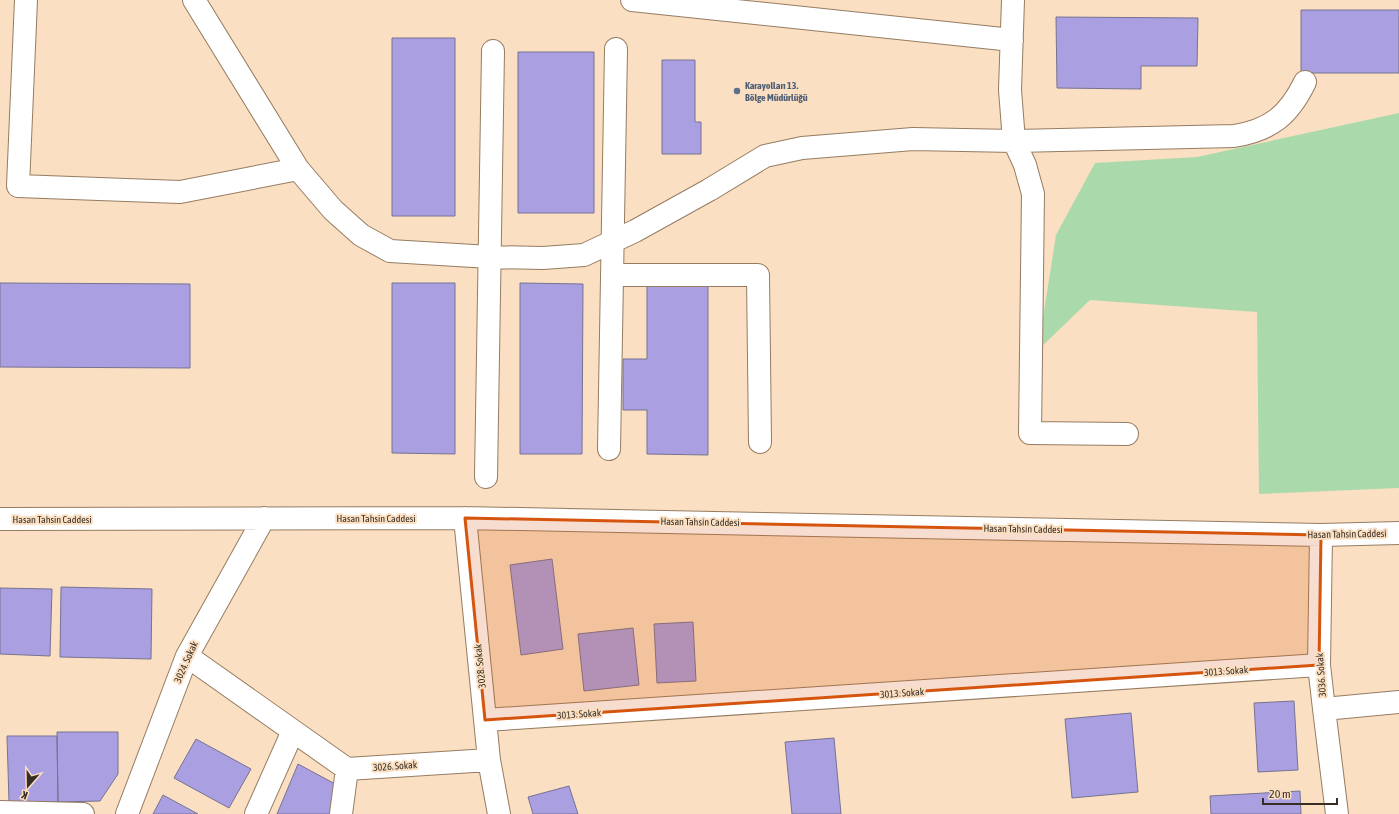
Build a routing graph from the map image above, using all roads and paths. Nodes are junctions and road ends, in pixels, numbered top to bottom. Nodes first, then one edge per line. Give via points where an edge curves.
1 (26, 0) edge
2 (194, 0) edge
3 (632, 0) edge
4 (1013, 0) edge
5 (1012, 40) junction
6 (616, 49) dead end
7 (493, 51) dead end
8 (1305, 82) dead end
9 (1014, 141) junction
10 (298, 168) junction
11 (613, 241) junction
12 (490, 257) junction
13 (612, 274) junction
14 (1128, 434) dead end
15 (760, 442) dead end
16 (609, 449) dead end
17 (486, 477) dead end
18 (264, 518) junction
19 (465, 518) junction
20 (0, 519) edge
21 (1399, 533) edge
22 (1321, 534) junction
23 (187, 656) junction
24 (1319, 665) junction
25 (1399, 702) edge
26 (1324, 709) junction
27 (485, 720) junction
28 (293, 732) junction
29 (489, 760) junction
30 (347, 769) junction
31 (0, 812) edge
32 (83, 814) edge
33 (127, 814) edge
34 (256, 814) edge
35 (341, 814) edge
36 (499, 814) edge
37 (1337, 814) edge

1 - 10 street via 18,186 180,192
2 - 10 street
3 - 5 street
4 - 5 street
5 - 9 street via 1010,90
6 - 11 street
7 - 12 street
8 - 9 street via 1291,107 1281,116 1271,124 1247,134
9 - 11 street via 913,139 802,148 765,156 709,190
9 - 14 street via 1025,165 1033,194 1030,433
10 - 12 street via 333,210 361,235 390,251
11 - 12 street via 584,255 543,258
11 - 13 street
12 - 17 street
13 - 15 street via 758,274
13 - 16 street
18 - 19 street, Hasan Tahsin Caddesi
18 - 20 street, Hasan Tahsin Caddesi
18 - 23 street, 3024. Sokak
19 - 22 street, Hasan Tahsin Caddesi
19 - 27 street, 3028. Sokak
21 - 22 street, Hasan Tahsin Caddesi
22 - 24 street, 3036. Sokak
23 - 28 street
23 - 33 street, 3024. Sokak
24 - 26 street, 3036. Sokak
24 - 27 street, 3013. Sokak
25 - 26 street
26 - 37 street, 3036. Sokak
27 - 29 street, 3028. Sokak
28 - 30 street
28 - 34 street
29 - 30 street, 3026. Sokak
29 - 36 street, 3028. Sokak
30 - 35 street
31 - 32 street

